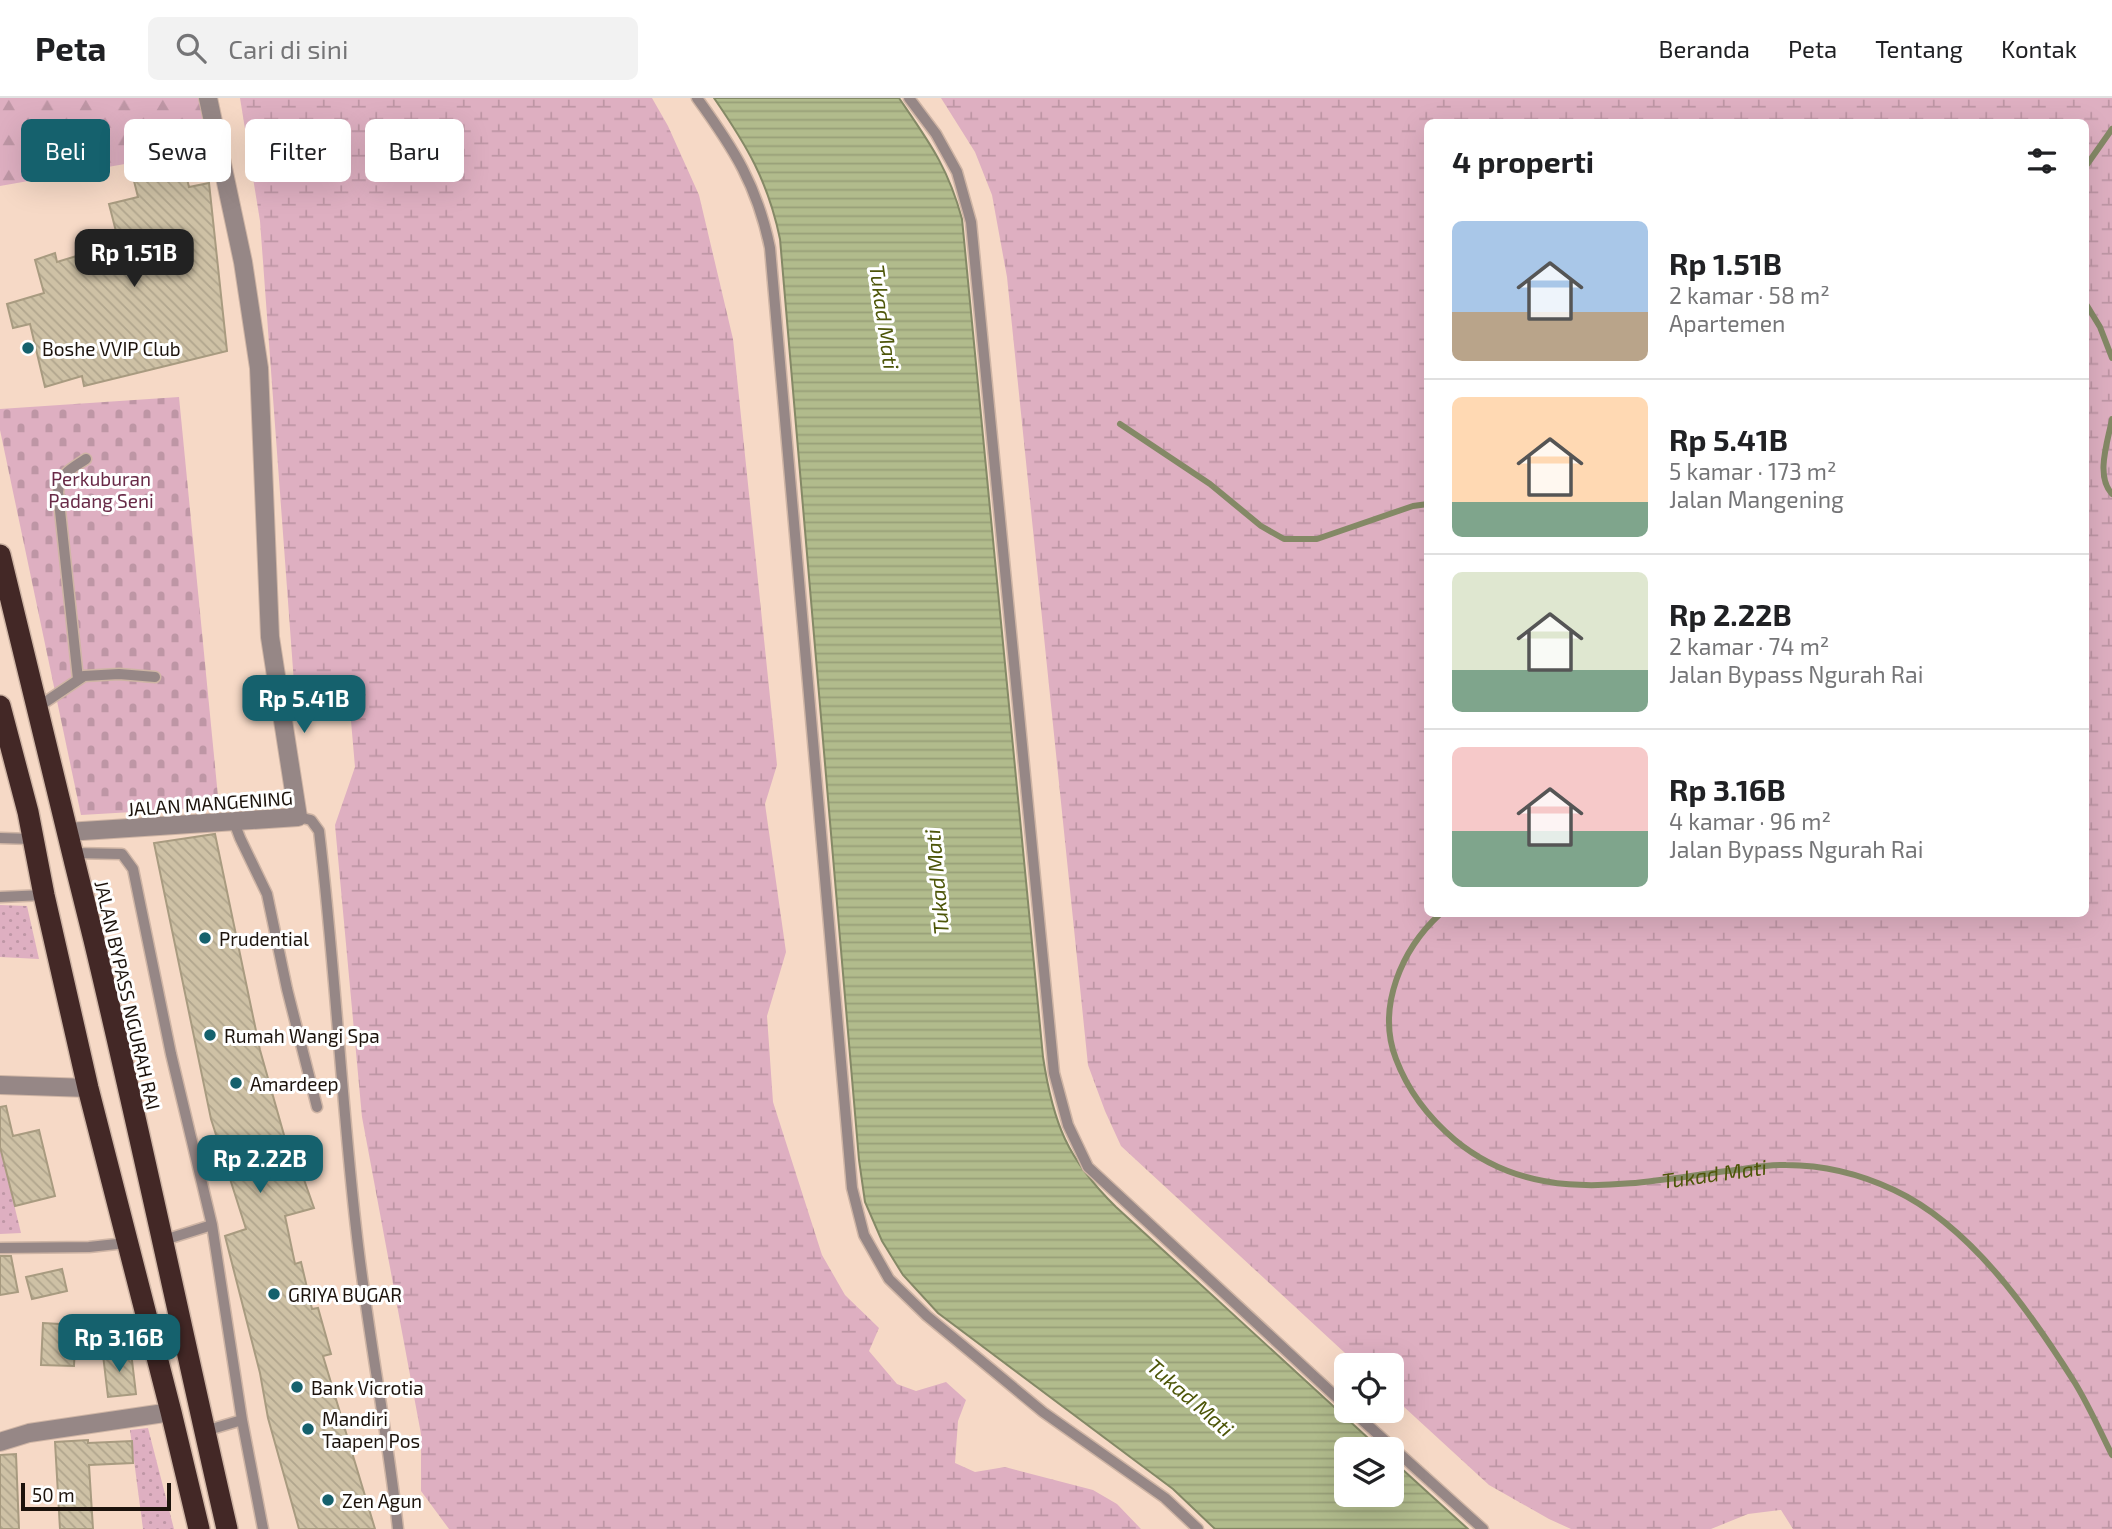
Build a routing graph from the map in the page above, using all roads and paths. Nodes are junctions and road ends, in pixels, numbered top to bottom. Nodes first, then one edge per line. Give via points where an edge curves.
1 (208, 98) edge
2 (697, 98) edge
3 (911, 101) edge
4 (86, 459) dead end
5 (0, 555) edge
6 (155, 677) dead end
7 (78, 679) junction
8 (36, 709) junction
9 (1, 711) edge
10 (298, 817) junction
11 (234, 822) junction
12 (67, 832) junction
13 (0, 838) edge
14 (33, 839) junction
15 (73, 853) junction
16 (44, 895) junction
17 (0, 897) edge
18 (93, 939) junction
19 (56, 947) junction
20 (0, 1085) edge
21 (88, 1088) junction
22 (317, 1107) dead end
23 (212, 1224) junction
24 (162, 1241) junction
25 (126, 1243) junction
26 (0, 1248) edge
27 (1334, 1395) edge
28 (172, 1412) junction
29 (242, 1420) junction
30 (1365, 1423) edge
31 (205, 1431) junction
32 (0, 1441) edge
33 (199, 1529) edge
34 (227, 1529) edge
35 (263, 1529) edge
36 (398, 1529) edge
37 (1198, 1529) edge
38 (1483, 1529) edge

1 - 10 street via 243,261 259,368 270,637
2 - 37 lane via 749,178 769,248 852,1188 864,1235 888,1279 927,1316 1044,1412 1166,1498
3 - 27 lane via 957,172 971,222 1054,1073 1068,1125 1088,1167
4 - 7 lane via 64,473 58,492
5 - 8 highway, JALAN BYPASS NGURAH RAI
6 - 7 lane via 92,674
7 - 8 lane
8 - 12 highway, JALAN BYPASS NGURAH RAI
9 - 14 highway
10 - 11 street, JALAN MANGENING
10 - 36 lane, JALAN MANGENING via 311,820 319,831 356,1227
11 - 12 street, JALAN MANGENING
11 - 22 lane via 267,894
12 - 15 highway, JALAN BYPASS NGURAH RAI
13 - 14 lane
14 - 16 highway
15 - 18 highway, JALAN BYPASS NGURAH RAI
15 - 23 lane via 122,854 132,869
16 - 17 lane
16 - 19 highway
18 - 19 highway
18 - 24 highway, JALAN BYPASS NGURAH RAI
19 - 21 highway
20 - 21 street
21 - 25 highway
23 - 24 lane
23 - 29 lane
24 - 31 highway, JALAN BYPASS NGURAH RAI
25 - 26 lane
25 - 28 highway
28 - 32 street
28 - 33 highway
29 - 31 lane
29 - 35 lane
30 - 38 lane
31 - 34 highway, JALAN BYPASS NGURAH RAI

